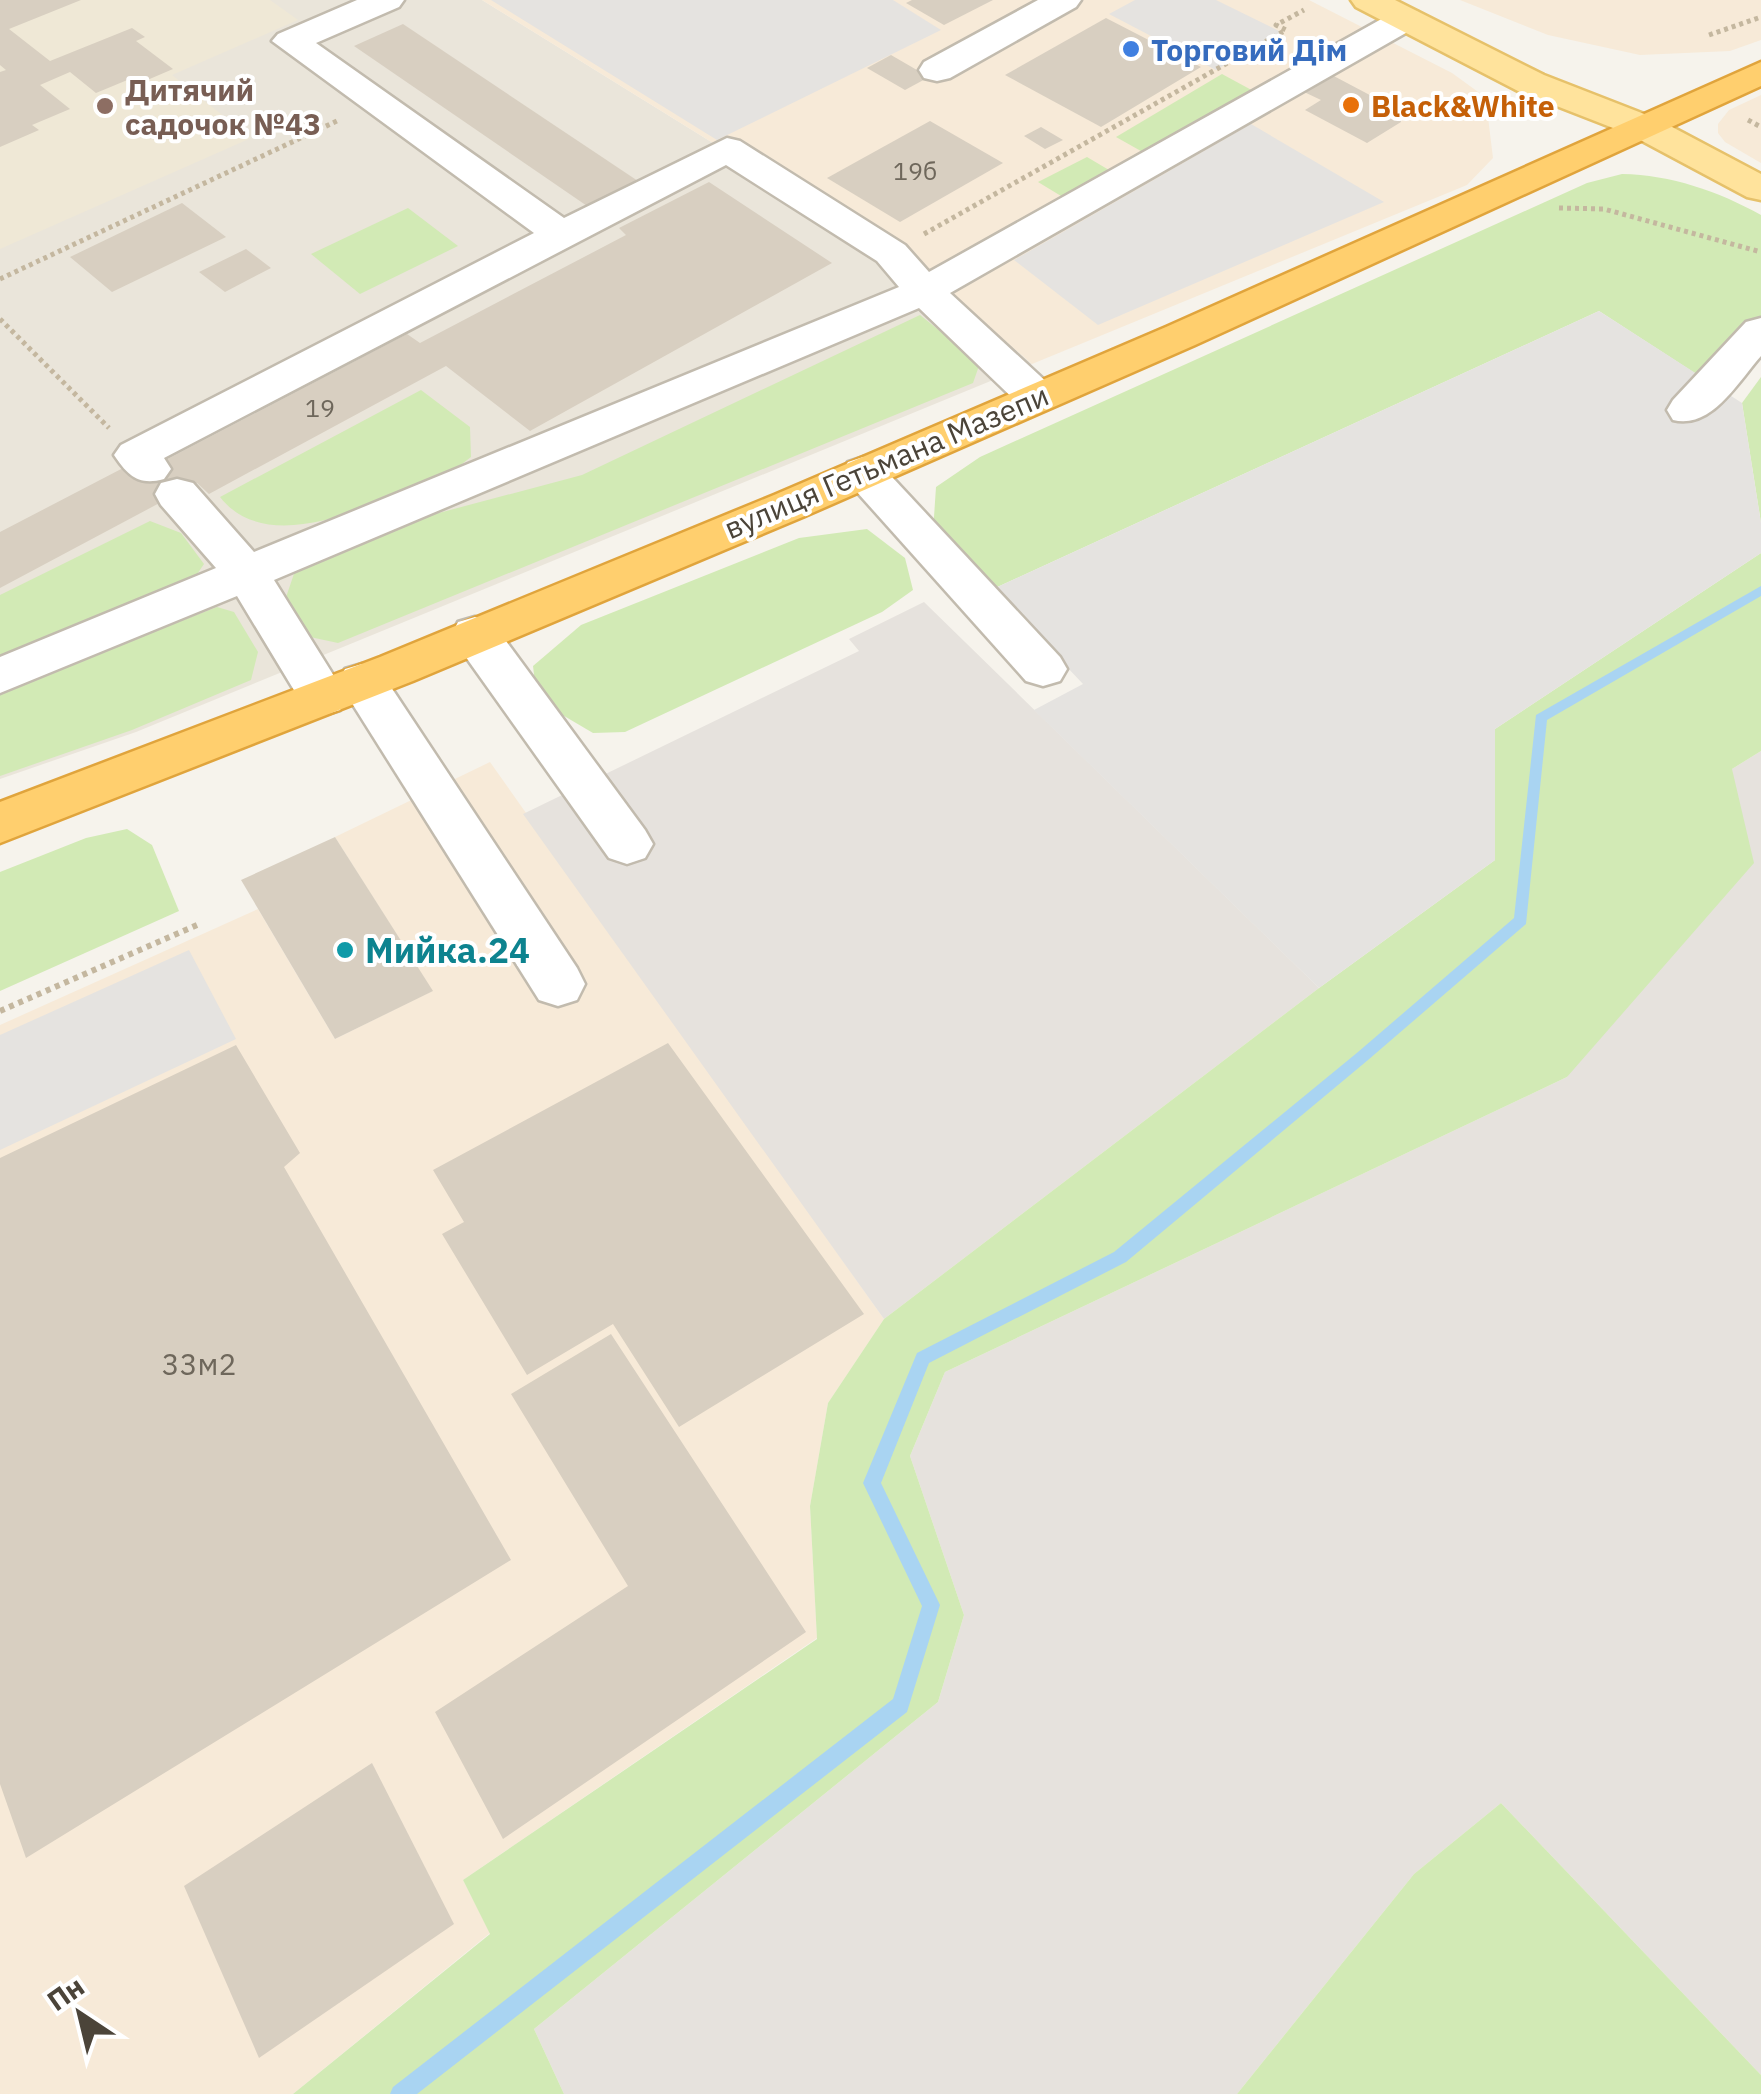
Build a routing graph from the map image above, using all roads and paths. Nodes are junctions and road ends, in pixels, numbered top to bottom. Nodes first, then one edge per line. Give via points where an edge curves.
1 (387, 0) edge
2 (1064, 0) edge
3 (1368, 0) edge
4 (1304, 10) dead end
5 (1416, 10) edge
6 (1761, 17) edge
7 (1709, 34) dead end
8 (936, 70) dead end
9 (1761, 73) edge
10 (377, 102) junction
11 (1644, 128) junction
12 (1761, 190) edge
13 (1556, 208) dead end
14 (562, 235) junction
15 (1761, 252) edge
16 (891, 253) junction
17 (0, 278) edge
18 (924, 291) junction
19 (0, 320) edge
20 (1761, 331) edge
21 (1038, 397) junction
22 (1688, 410) dead end
23 (863, 472) junction
24 (154, 473) junction
25 (246, 571) junction
26 (475, 634) junction
27 (1042, 669) dead end
28 (0, 676) edge
29 (342, 689) junction
30 (0, 823) edge
31 (627, 844) dead end
32 (197, 924) dead end
33 (558, 984) dead end
34 (0, 1011) edge

1 - 10 lane via 290,41
2 - 8 lane
3 - 5 main road
4 - 16 path via 1276,25 1286,30
5 - 11 main road via 1531,83
5 - 18 lane
6 - 7 path
9 - 11 highway, вулиця Гетьмана Мазепи
10 - 14 lane
10 - 17 path
11 - 12 main road
11 - 21 highway, вулиця Гетьмана Мазепи
13 - 15 path via 1604,209
14 - 16 lane via 727,150
14 - 24 lane
16 - 18 lane
18 - 21 lane
18 - 25 lane
19 - 24 path
20 - 22 lane
21 - 23 highway, вулиця Гетьмана Мазепи
23 - 26 highway, вулиця Гетьмана Мазепи
23 - 27 lane
24 - 25 lane
25 - 28 lane
25 - 29 lane
26 - 29 highway, вулиця Гетьмана Мазепи
26 - 31 lane
29 - 30 highway, вулиця Гетьмана Мазепи
29 - 33 lane
32 - 34 path

